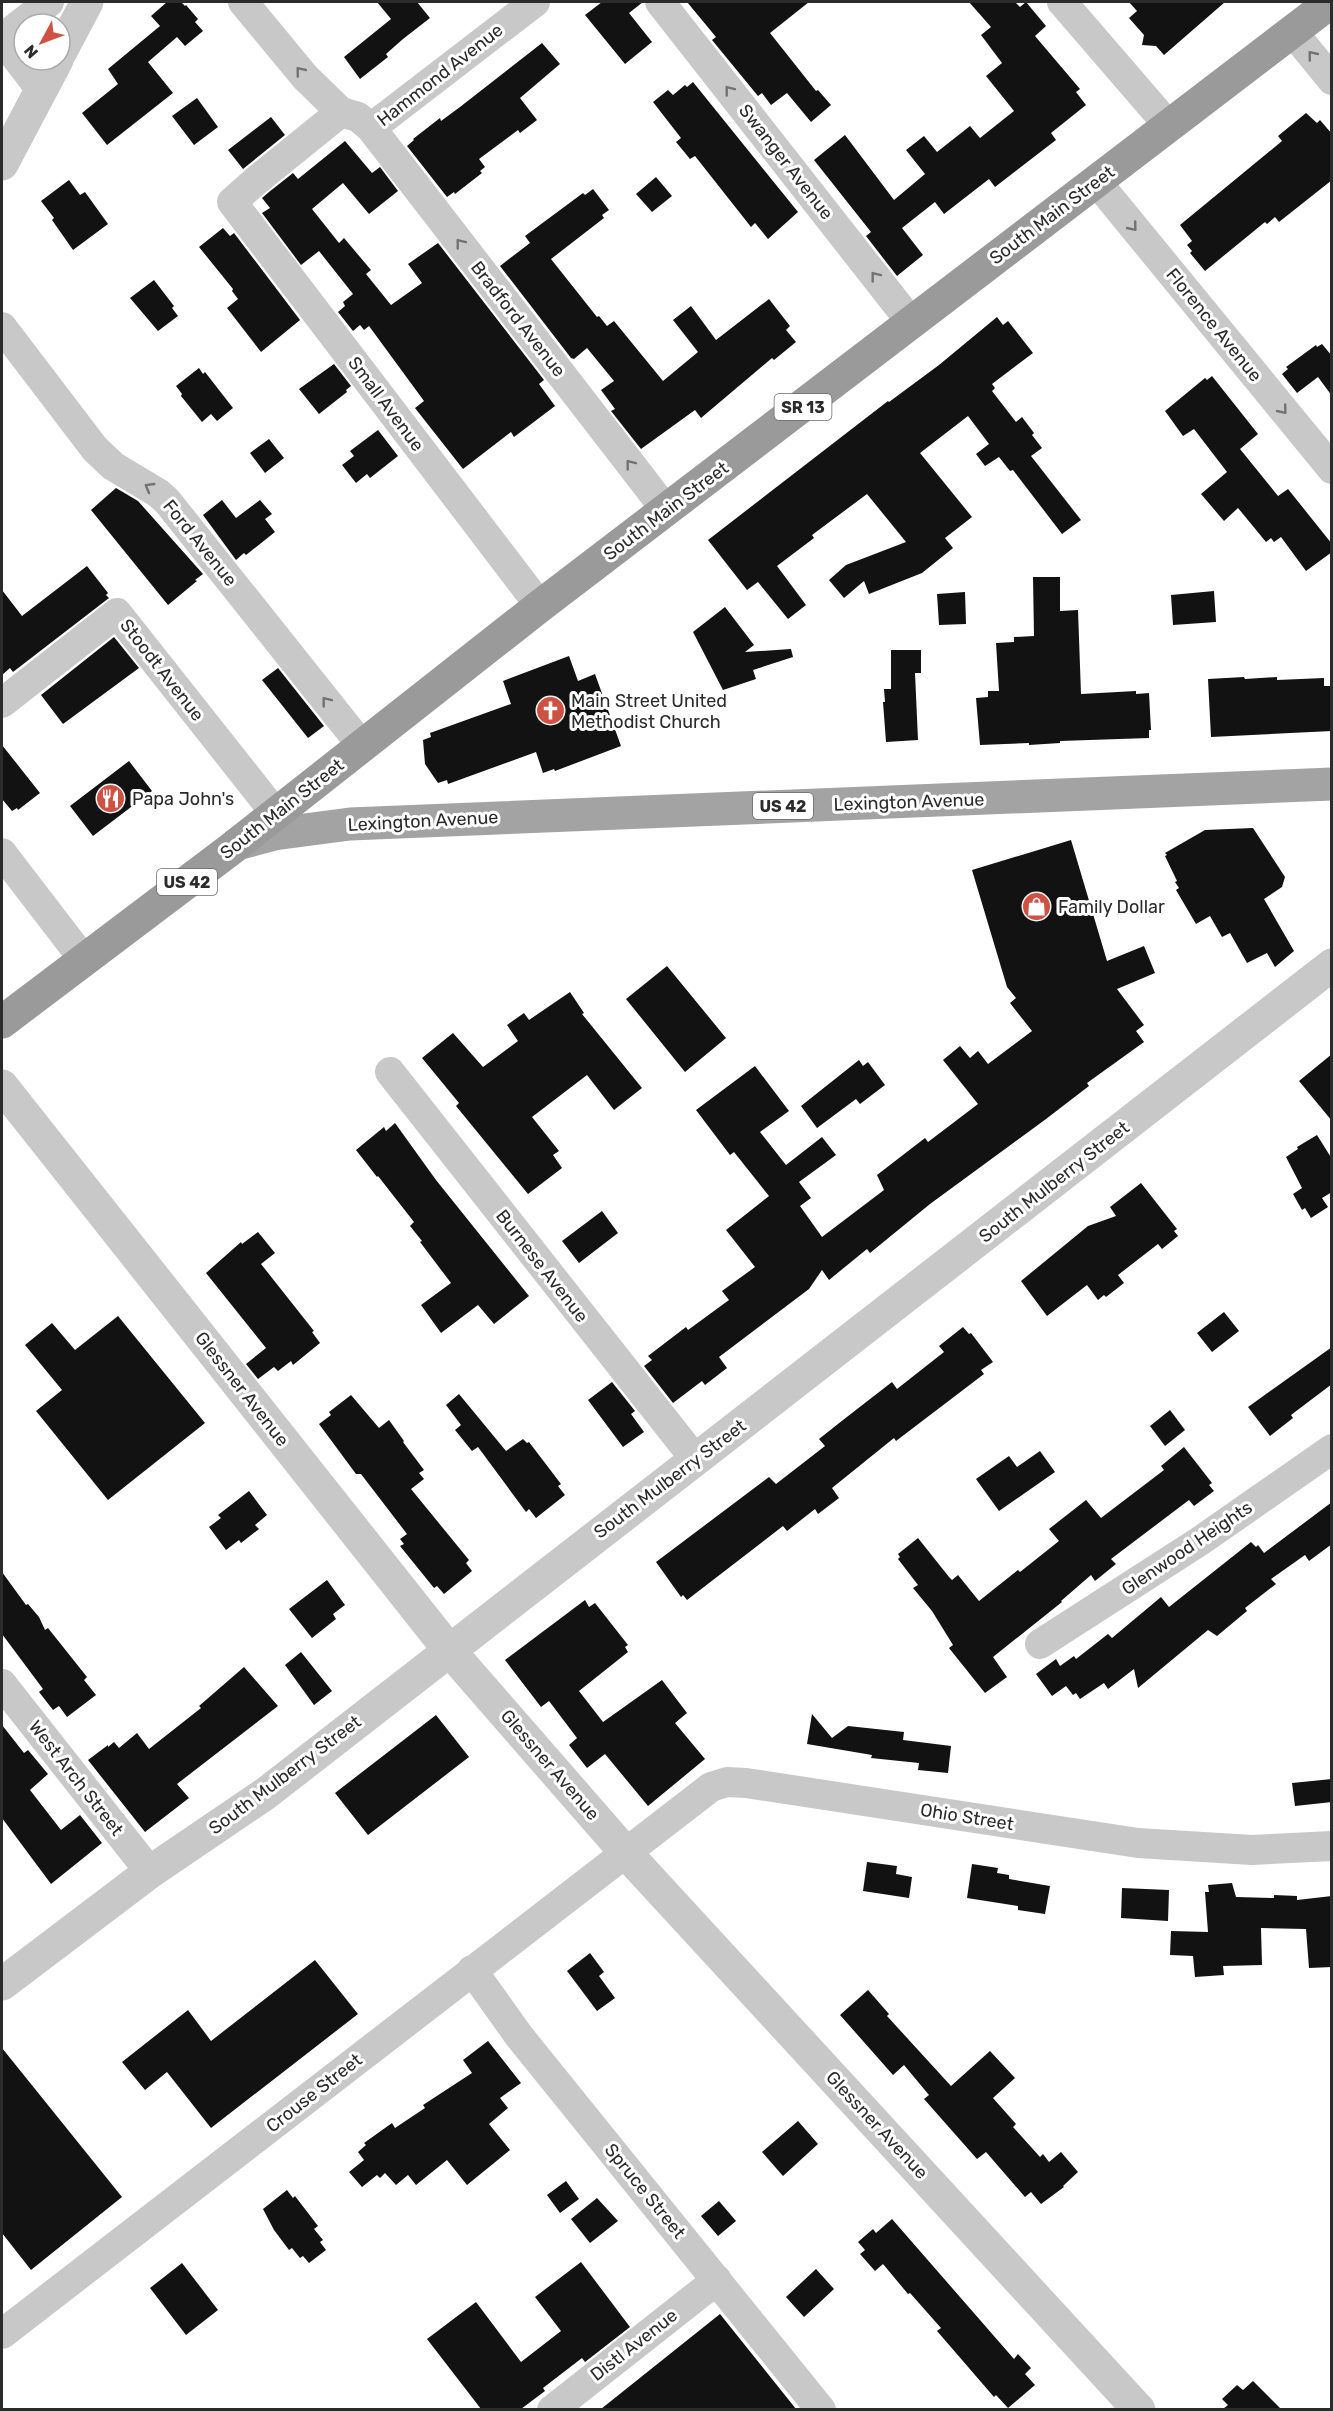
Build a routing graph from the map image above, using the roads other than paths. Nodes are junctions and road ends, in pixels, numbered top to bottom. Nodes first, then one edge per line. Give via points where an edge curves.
1 (49, 2) edge
2 (87, 2) edge
3 (243, 2) edge
4 (535, 2) edge
5 (660, 2) edge
6 (1062, 2) edge
7 (1331, 2) edge
8 (72, 30) edge
9 (1292, 31) junction
10 (2, 39) edge
11 (51, 72) edge
12 (1332, 80) edge
13 (41, 90) junction
14 (341, 112) junction
15 (1168, 126) junction
16 (371, 128) junction
17 (2, 164) edge
18 (1096, 182) junction
19 (912, 322) junction
20 (2, 327) edge
21 (1332, 469) edge
22 (666, 510) junction
23 (540, 606) junction
24 (2, 702) edge
25 (363, 747) junction
26 (1332, 784) edge
27 (276, 814) junction
28 (237, 844) junction
29 (2, 853) edge
30 (84, 960) junction
31 (1332, 965) edge
32 (2, 1022) edge
33 (390, 1072) dead end
34 (2, 1086) edge
35 (1332, 1449) edge
36 (695, 1460) junction
37 (1040, 1644) dead end
38 (449, 1650) junction
39 (2, 1684) edge
40 (1332, 1846) edge
41 (627, 1852) junction
42 (150, 1872) junction
43 (472, 1970) junction
44 (2, 1984) edge
45 (717, 2280) junction
46 (2, 2334) edge
47 (552, 2409) edge
48 (821, 2409) edge
49 (1139, 2409) edge

1 - 10 street
2 - 8 street
14 -> 3 street via 305,77
4 - 16 street, Hammond Avenue
19 -> 5 street, Swanger Avenue
6 - 15 street
7 - 9 highway, South Main Street / SR 13
12 -> 9 street
9 - 15 highway, South Main Street / SR 13
10 - 13 street
11 - 13 street
13 - 17 street
14 - 16 street, Hammond Avenue via 358,117
14 - 23 street, Small Avenue via 232,202
15 - 18 highway, South Main Street / SR 13
22 -> 16 street, Bradford Avenue
18 - 19 highway, South Main Street / SR 13
18 -> 21 street, Florence Avenue
19 - 22 highway, South Main Street / SR 13
25 -> 20 street, Ford Avenue via 167,501 113,466 95,449
22 - 23 highway, South Main Street / SR 13
23 - 25 highway, South Main Street / SR 13
24 - 27 street, Stoodt Avenue via 117,613
25 - 27 highway, South Main Street / SR 13
26 - 28 main road, Lexington Avenue / US 42 via 350,824 274,834
27 - 28 highway, South Main Street / SR 13
28 - 30 highway, South Main Street / US 42
29 - 30 street
30 - 32 highway, South Main Street / US 42
31 - 36 street, South Mulberry Street
33 - 36 street, Burnese Avenue
34 - 38 street, Glessner Avenue
35 - 37 street, Glenwood Heights via 1200,1541
36 - 38 street, South Mulberry Street
38 - 41 street, Glessner Avenue
38 - 42 street, South Mulberry Street via 265,1794
39 - 42 street, West Arch Street
40 - 41 street, Ohio Street via 1251,1850 1138,1843 727,1782 688,1802
41 - 43 street, Crouse Street
41 - 49 street, Glessner Avenue
42 - 44 street, South Mulberry Street
43 - 45 street, Spruce Street via 519,2036
43 - 46 street, Crouse Street
45 - 47 street, Distl Avenue
45 - 48 street, Spruce Street

